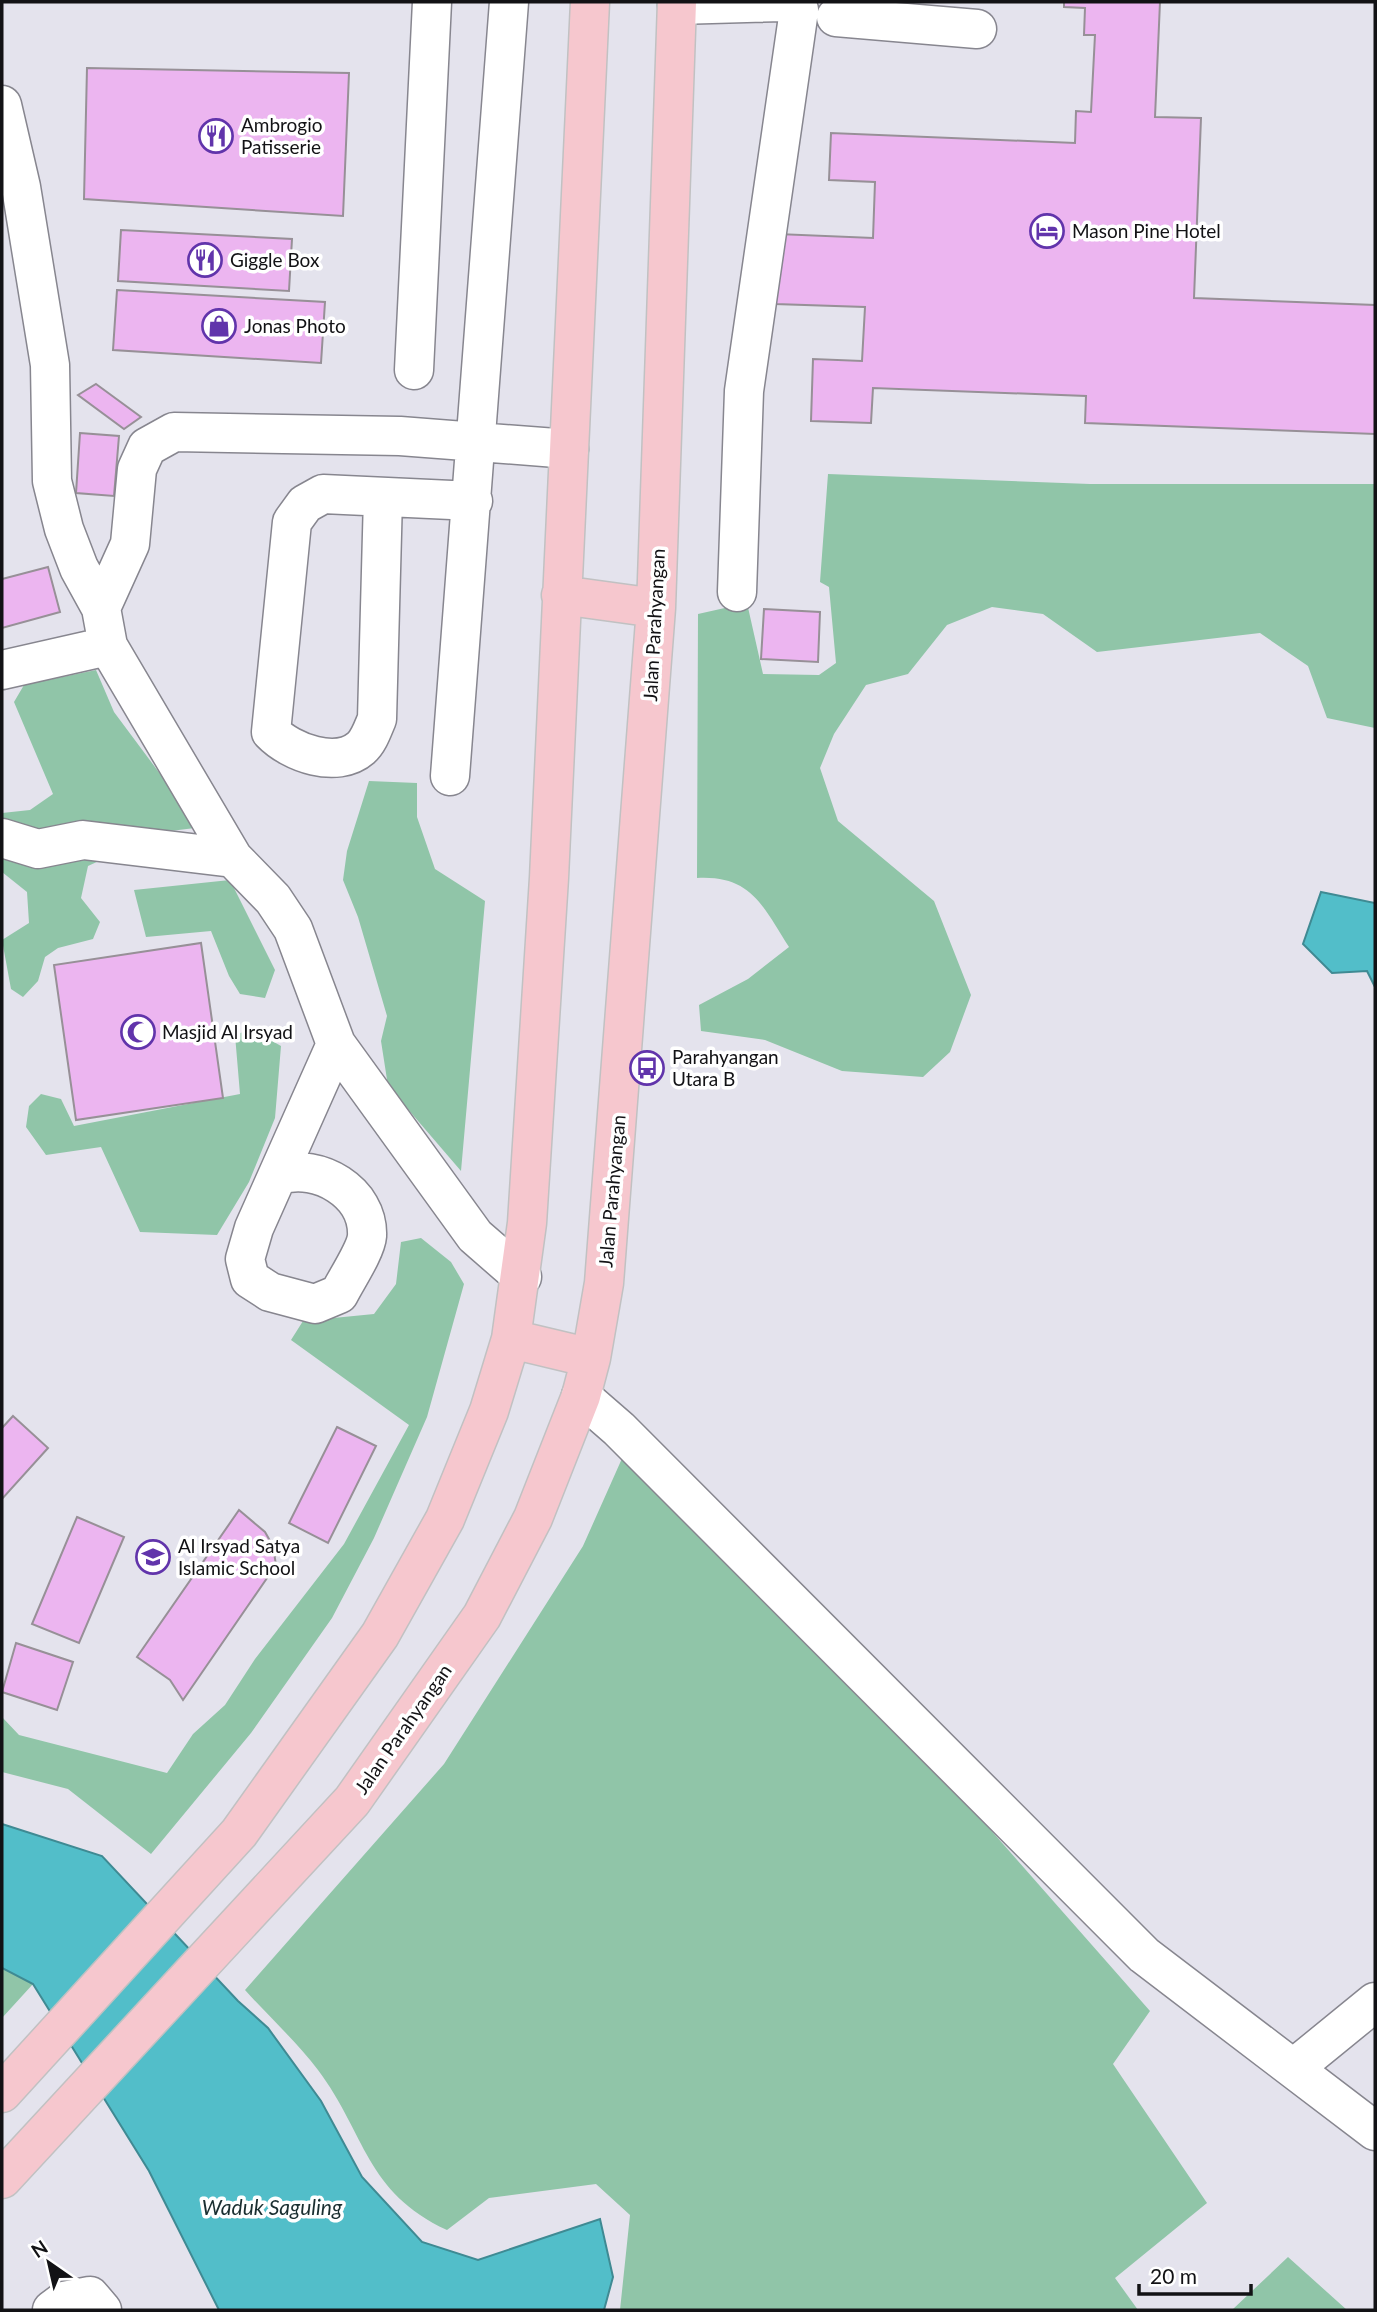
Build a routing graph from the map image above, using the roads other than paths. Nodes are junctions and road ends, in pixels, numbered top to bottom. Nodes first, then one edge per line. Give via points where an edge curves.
1 (432, 2) edge
2 (509, 2) edge
3 (590, 2) edge
4 (677, 3) edge
5 (791, 4) edge
6 (851, 10) edge
7 (977, 29) dead end
8 (2, 104) edge
9 (414, 370) dead end
10 (478, 440) junction
11 (569, 449) junction
12 (383, 497) junction
13 (473, 501) junction
14 (737, 592) dead end
15 (561, 595) junction
16 (101, 608) junction
17 (656, 608) junction
18 (108, 646) junction
19 (2, 670) edge
20 (450, 776) dead end
21 (2, 838) edge
22 (233, 858) junction
23 (336, 1044) junction
24 (280, 1175) dead end
25 (522, 1277) junction
26 (511, 1339) junction
27 (592, 1358) junction
28 (581, 1396) junction
29 (1375, 2002) edge
30 (1294, 2068) junction
31 (2, 2093) edge
32 (1375, 2131) edge
33 (13, 2168) edge
34 (52, 2310) edge
35 (102, 2310) edge

1 - 9 street
2 - 10 street
3 - 11 main road
4 - 5 street
4 - 17 main road, Jalan Parahyangan
5 - 6 street via 817,17
5 - 14 street via 744,391
6 - 7 street
8 - 16 street via 21,187 50,365 52,481 79,568
10 - 11 street
10 - 13 street
10 - 16 street via 174,432 147,446 137,469 130,544
11 - 15 main road
12 - 12 street via 323,494 305,504 292,522 271,732 282,744 309,756 352,755 364,746 377,719
12 - 13 street
13 - 20 street
15 - 17 main road
15 - 25 main road via 549,878
16 - 18 street
17 - 27 main road, Jalan Parahyangan via 615,1165
18 - 19 street
18 - 22 street
21 - 22 street via 38,849 83,840
22 - 23 street via 273,899 293,929
23 - 24 street
23 - 25 street via 475,1236
25 - 26 main road
26 - 27 main road
26 - 31 main road via 489,1411 438,1531 380,1635 239,1833
27 - 28 main road, Jalan Parahyangan
28 - 30 street via 1144,1955
28 - 33 main road, Jalan Parahyangan via 533,1518 482,1616 352,1801
29 - 30 street
30 - 32 street
34 - 35 street via 64,2301 89,2296

